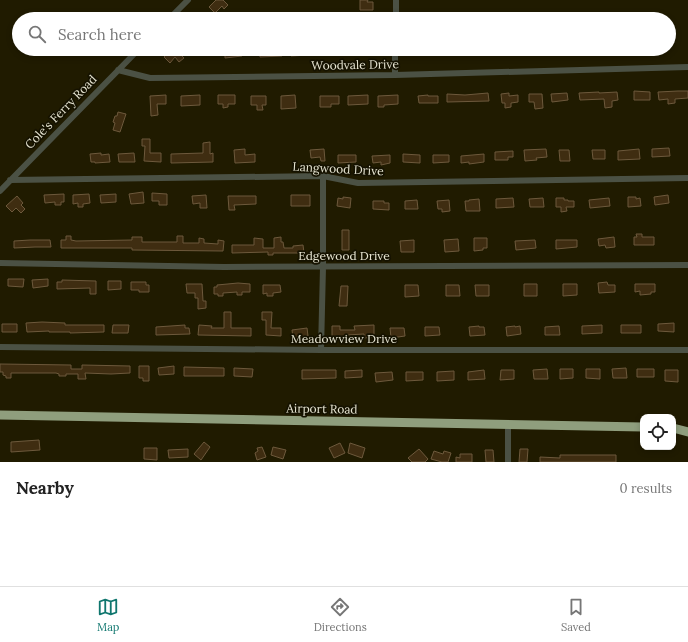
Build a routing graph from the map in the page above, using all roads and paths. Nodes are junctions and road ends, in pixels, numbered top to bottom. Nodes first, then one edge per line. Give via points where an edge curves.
1 (188, 0) edge
2 (396, 0) edge
3 (176, 12) edge
4 (396, 12) edge
5 (132, 56) edge
6 (395, 56) edge
7 (688, 67) edge
8 (118, 70) junction
9 (395, 75) junction
10 (323, 176) junction
11 (688, 178) edge
12 (10, 180) junction
13 (0, 192) edge
14 (0, 263) edge
15 (688, 265) edge
16 (323, 268) junction
17 (0, 347) edge
18 (321, 350) junction
19 (688, 350) edge
20 (0, 415) edge
21 (508, 425) junction
22 (640, 427) edge
23 (676, 429) edge
24 (688, 432) edge
25 (508, 462) edge

1 - 3 street
2 - 4 street
5 - 8 street, Cole's Ferry Road
6 - 9 street
7 - 9 street, Woodvale Drive
8 - 9 street, Woodvale Drive via 150,78
8 - 12 street, Cole's Ferry Road
10 - 11 street, Langwood Drive via 358,183
10 - 12 street, Langwood Drive
10 - 16 street
12 - 13 street, Cole's Ferry Road
14 - 16 street, Edgewood Drive
15 - 16 street, Edgewood Drive
16 - 18 street
17 - 18 street, Meadowview Drive
18 - 19 street, Meadowview Drive
20 - 21 highway, Airport Road
21 - 22 highway, Airport Road
21 - 25 street
23 - 24 highway

